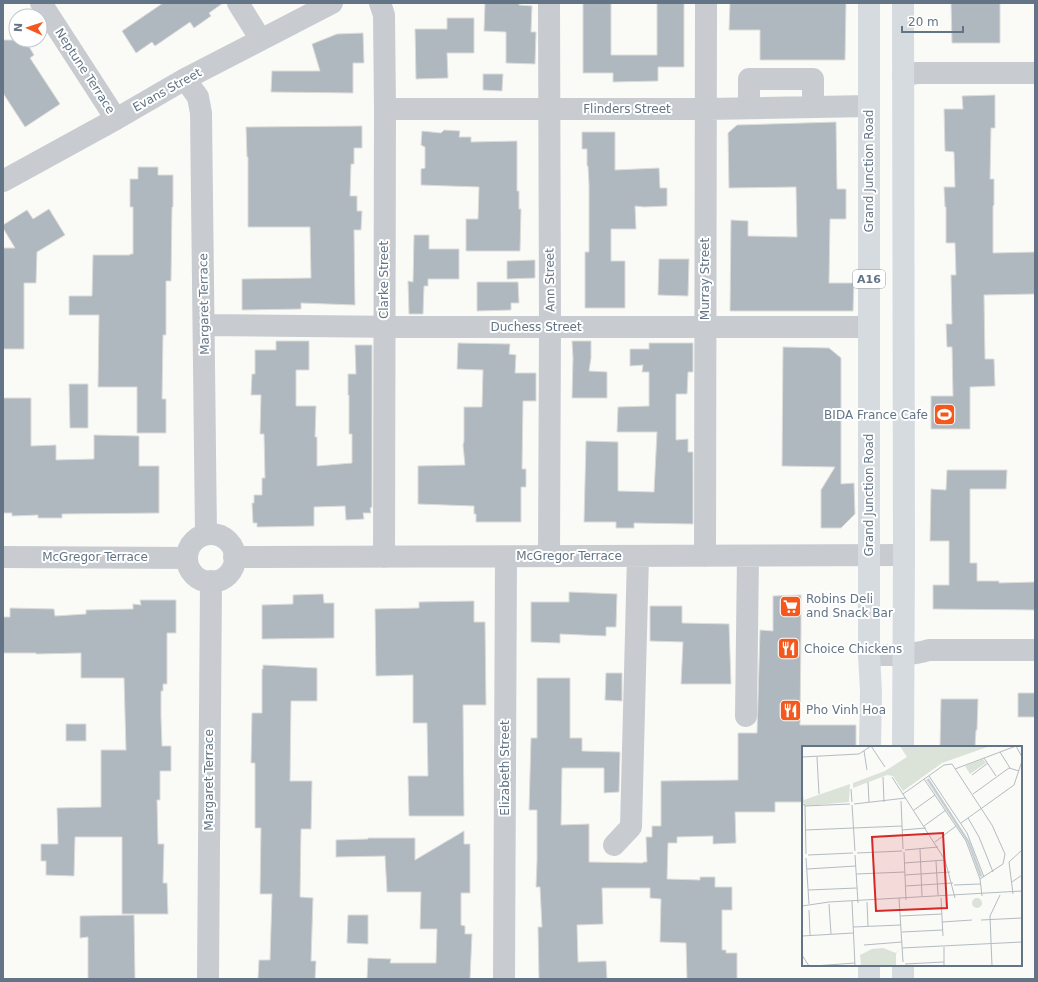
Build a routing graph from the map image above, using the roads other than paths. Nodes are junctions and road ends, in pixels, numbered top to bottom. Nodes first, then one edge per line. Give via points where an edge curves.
1 (42, 3) edge
2 (238, 3) edge
3 (332, 3) edge
4 (380, 3) edge
5 (548, 3) edge
6 (706, 3) edge
7 (869, 3) edge
8 (903, 3) edge
9 (261, 40) junction
10 (1035, 73) edge
11 (903, 75) junction
12 (185, 79) junction
13 (869, 106) junction
14 (813, 107) junction
15 (549, 108) junction
16 (749, 108) junction
17 (385, 109) junction
18 (707, 109) junction
19 (116, 119) junction
20 (3, 181) edge
21 (204, 325) junction
22 (705, 326) junction
23 (384, 327) junction
24 (550, 327) junction
25 (869, 327) junction
26 (206, 534) junction
27 (549, 556) junction
28 (638, 556) junction
29 (705, 556) junction
30 (748, 556) junction
31 (870, 556) junction
32 (904, 556) junction
33 (234, 557) junction
34 (384, 557) junction
35 (506, 557) junction
36 (3, 558) edge
37 (187, 558) junction
38 (211, 581) junction
39 (1035, 650) edge
40 (870, 655) junction
41 (903, 655) junction
42 (746, 716) dead end
43 (870, 746) edge
44 (903, 746) edge
45 (614, 845) dead end
46 (869, 966) edge
47 (903, 966) edge
48 (208, 979) edge
49 (504, 979) edge
50 (869, 979) edge
51 (903, 979) edge

1 - 19 street, Neptune Terrace
2 - 9 street
3 - 9 street, Evans Street
4 - 17 street, Clarke Street via 384,15
5 - 15 street, Ann Street
6 - 18 street, Murray Street
7 - 13 highway, Grand Junction Road / A16
8 - 11 highway, A16
9 - 12 street, Evans Street
10 - 11 street
11 - 32 highway, A16
12 - 19 street, Evans Street
12 - 21 street, Margaret Terrace via 198,98 202,113
13 - 14 street, Flinders Street
13 - 25 highway, Grand Junction Road / A16
14 - 16 street, Flinders Street
14 - 16 street via 813,79 749,79
15 - 17 street, Flinders Street
15 - 18 street, Flinders Street
15 - 24 street, Ann Street
16 - 18 street, Flinders Street
17 - 23 street, Clarke Street
18 - 22 street, Murray Street
19 - 20 street, Evans Street
21 - 23 street, Duchess Street
21 - 26 street, Margaret Terrace
22 - 24 street, Duchess Street
22 - 25 street, Duchess Street
22 - 29 street, Murray Street
23 - 24 street, Duchess Street
23 - 34 street, Clarke Street
24 - 27 street, Ann Street
25 - 31 highway, Grand Junction Road / A16
26 - 33 street via 214,534 229,542
26 - 37 street via 193,542
27 - 28 street, McGregor Terrace
27 - 35 street, McGregor Terrace
28 - 29 street, McGregor Terrace
28 - 45 street via 630,826
29 - 30 street, McGregor Terrace
30 - 31 street, McGregor Terrace
30 - 42 street
31 - 32 street, McGregor Terrace
31 - 40 highway, Grand Junction Road / A16
32 - 41 highway, A16
33 - 34 street, McGregor Terrace
33 - 38 street via 230,571 225,577
34 - 35 street, McGregor Terrace
35 - 49 street, Elizabeth Street
36 - 37 street, McGregor Terrace
37 - 38 street via 188,565 197,577
38 - 48 street, Margaret Terrace
39 - 41 street via 929,650
40 - 41 street
40 - 43 highway, Grand Junction Road / A16
41 - 44 highway, A16
46 - 50 highway
47 - 51 highway

